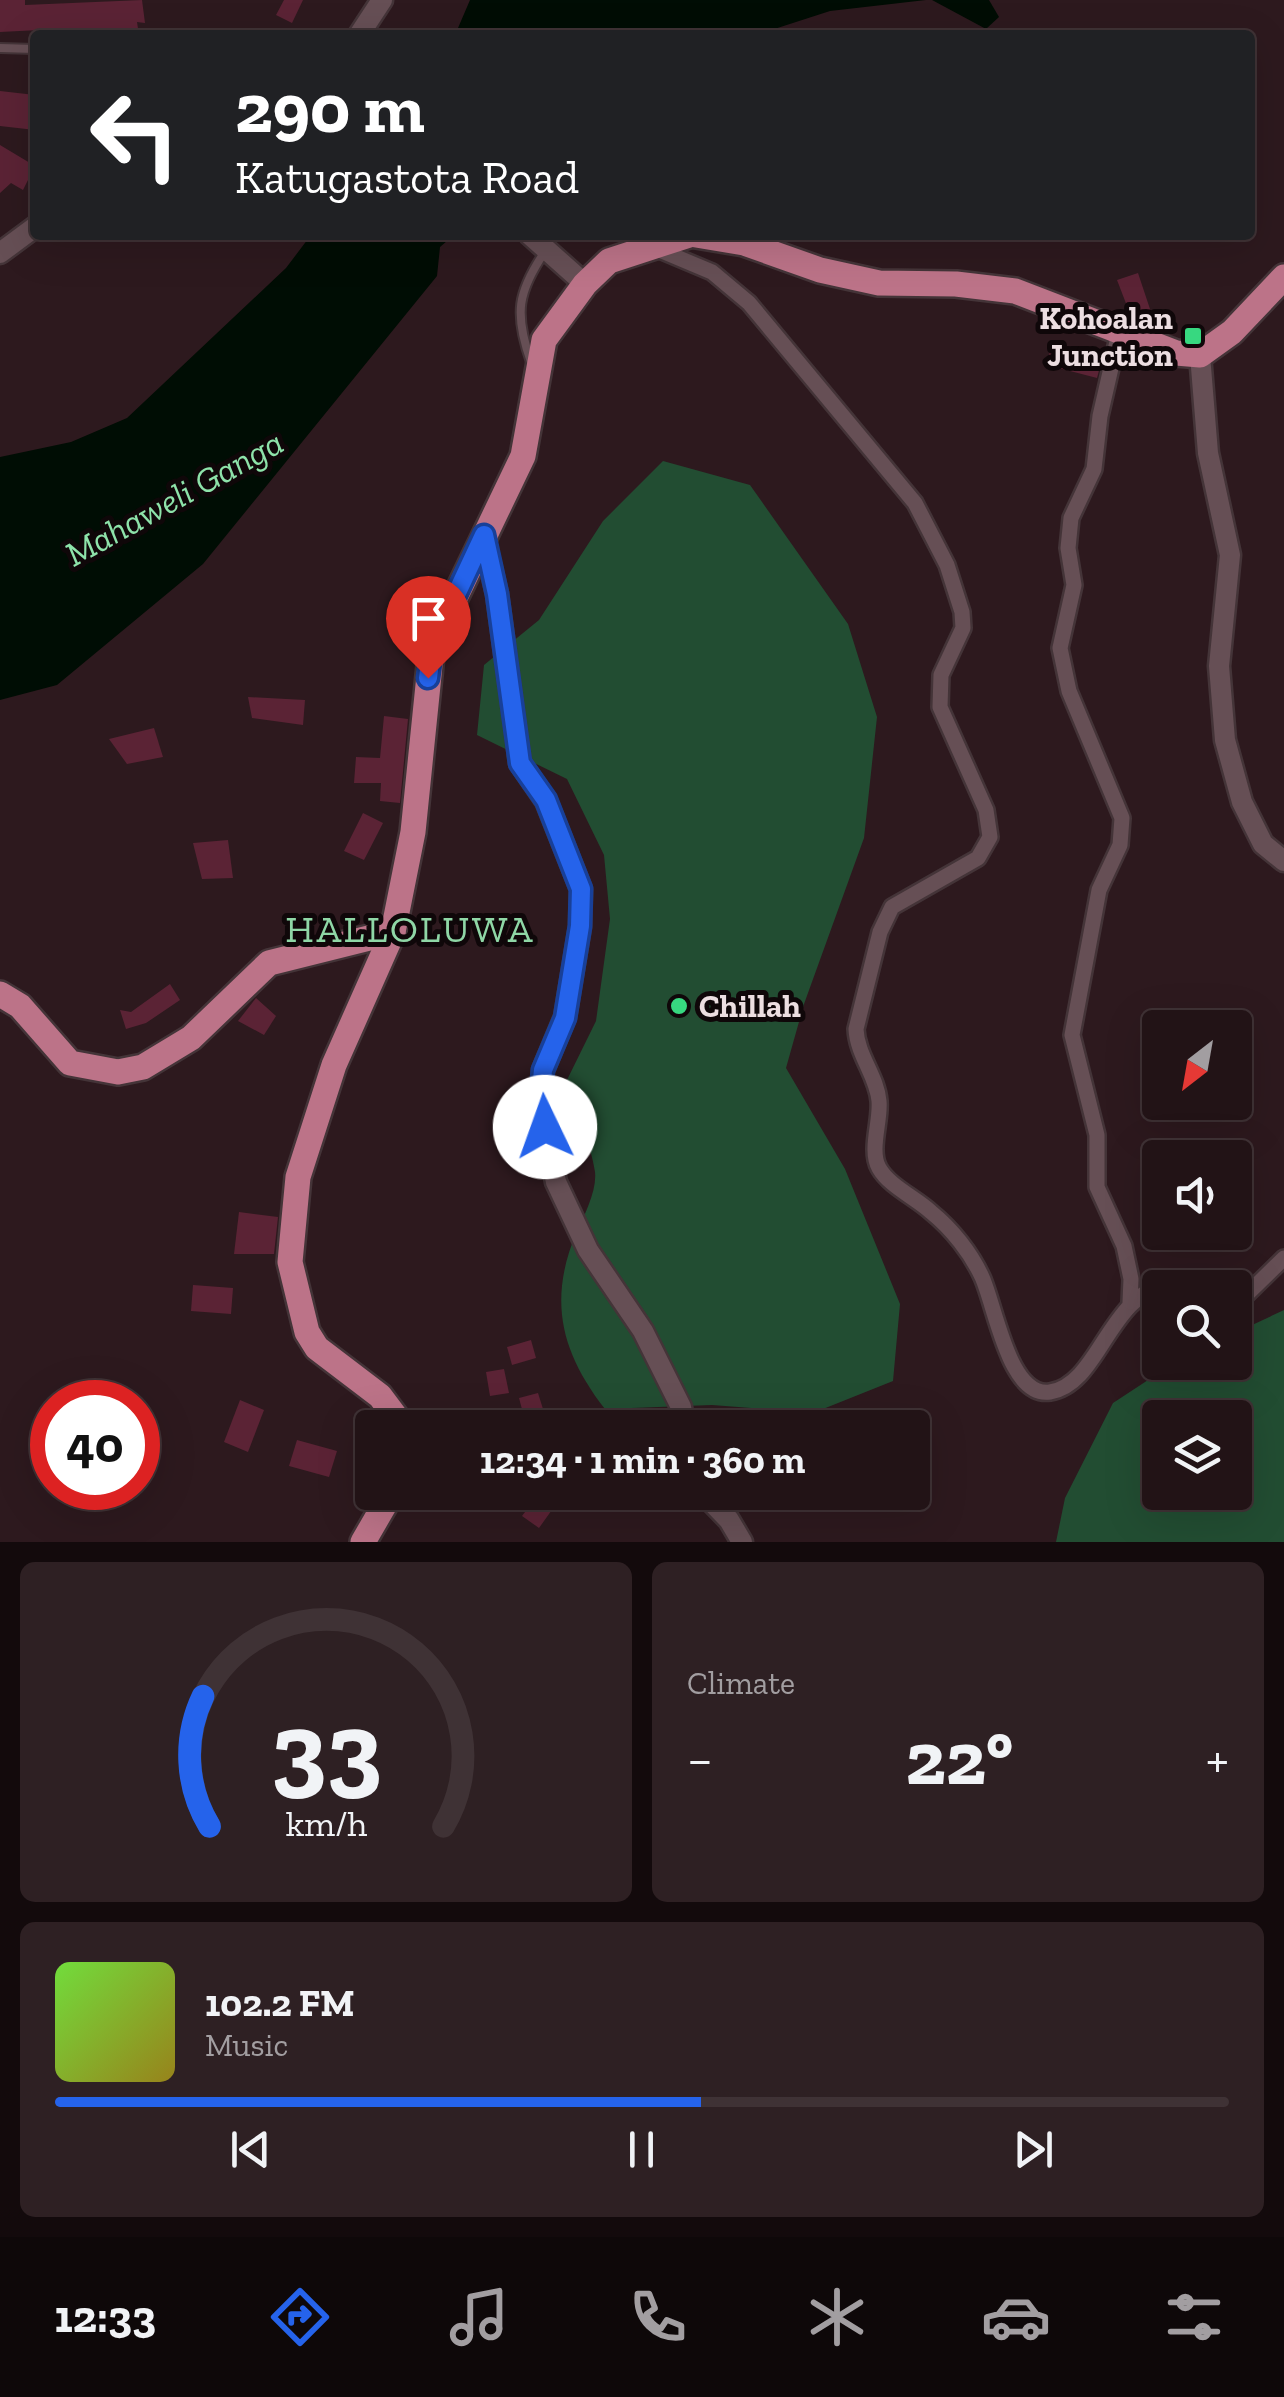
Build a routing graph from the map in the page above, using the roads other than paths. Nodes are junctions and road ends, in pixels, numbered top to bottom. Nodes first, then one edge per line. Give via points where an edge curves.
1 (382, 0) edge
2 (362, 30) edge
3 (0, 48) edge
4 (30, 49) edge
5 (30, 231) edge
6 (670, 240) edge
7 (724, 240) edge
8 (538, 241) edge
9 (647, 245) junction
10 (0, 253) edge
11 (1284, 277) edge
12 (585, 284) junction
13 (1119, 333) junction
14 (1200, 355) junction
15 (536, 376) junction
16 (484, 535) junction
17 (1284, 862) edge
18 (393, 932) junction
19 (0, 994) edge
20 (1284, 1258) edge
21 (1252, 1289) edge
22 (1142, 1293) edge
23 (1130, 1302) junction
24 (390, 1410) edge
25 (682, 1410) edge
26 (382, 1510) edge
27 (716, 1510) edge
28 (363, 1542) edge
29 (742, 1542) edge

1 - 2 street
3 - 4 lane
5 - 10 street
6 - 9 main road
7 - 13 main road via 878,283 1015,291
8 - 12 street
8 - 15 lane via 519,309
9 - 12 main road via 610,262
9 - 23 street via 712,272 749,303 915,503 962,612 964,628 941,675 940,707 986,810 990,837 978,858 903,897 880,932 856,1030 880,1098 876,1161 974,1260 1016,1376 1034,1391 1052,1392 1074,1379
11 - 14 main road
12 - 15 main road via 544,340
13 - 14 main road
13 - 23 street via 1094,470 1070,518 1074,586 1060,648 1070,691 1122,818 1120,845 1099,890 1072,1035 1097,1135 1097,1188 1124,1246
14 - 17 street via 1208,452 1230,555 1219,666 1225,740 1242,802 1264,844
15 - 16 main road via 523,456
16 - 18 main road via 432,646 412,832
16 - 25 street via 520,763 546,800 581,889 565,1018 543,1070 540,1100 556,1182
18 - 19 main road via 269,963 191,1038 155,1061 118,1072 70,1062 20,1006
18 - 24 main road via 334,1065 298,1178 290,1262 317,1348
20 - 21 street
22 - 23 street
26 - 28 main road
27 - 29 street

